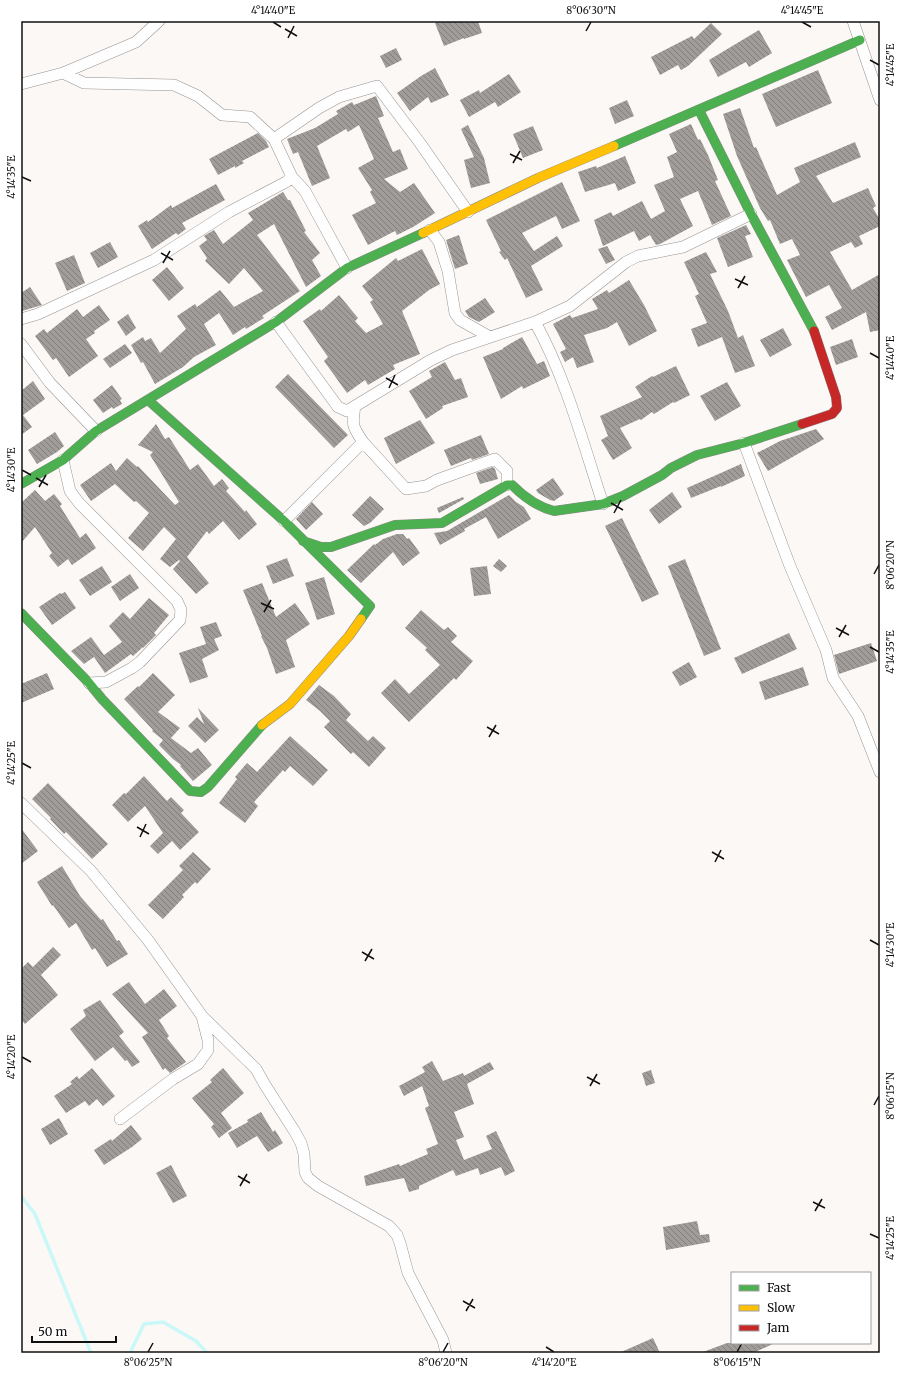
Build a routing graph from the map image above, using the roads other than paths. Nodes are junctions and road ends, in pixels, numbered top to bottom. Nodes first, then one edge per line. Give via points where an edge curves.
1 (159, 21) edge
2 (853, 21) edge
3 (860, 40) junction
4 (63, 73) junction
5 (21, 84) edge
6 (880, 100) edge
7 (699, 110) junction
8 (274, 139) junction
9 (292, 177) junction
10 (468, 212) junction
11 (751, 214) junction
12 (430, 230) junction
13 (347, 268) junction
14 (21, 320) edge
15 (276, 322) junction
16 (535, 322) junction
17 (490, 337) junction
18 (21, 344) edge
19 (148, 400) junction
20 (356, 406) junction
21 (96, 431) junction
22 (363, 442) junction
23 (744, 443) junction
24 (63, 460) junction
25 (21, 484) edge
26 (507, 485) junction
27 (603, 504) junction
28 (284, 521) junction
29 (303, 541) junction
30 (21, 613) edge
31 (106, 682) junction
32 (89, 683) junction
33 (102, 699) junction
34 (880, 772) edge
35 (21, 803) edge
36 (202, 1016) junction
37 (120, 1119) dead end
38 (446, 1353) edge

1 - 4 street via 136,42
2 - 3 street
3 - 6 street
3 - 7 street
4 - 5 street
4 - 8 street via 84,83 174,85 198,96 222,115 250,117
7 - 10 street via 538,178
7 - 11 street
8 - 9 street
8 - 10 street via 339,97 377,86
9 - 13 street via 305,191
9 - 14 street via 229,212 154,260
10 - 12 street
11 - 16 street via 683,247 638,256 626,262 570,306
11 - 23 street via 814,331 836,397 837,408 832,414
12 - 13 street
12 - 17 street via 439,242 448,271 455,313 460,320
13 - 15 street
15 - 19 street
15 - 20 street via 338,407 347,411
16 - 17 street
16 - 27 street via 558,368
17 - 20 street via 431,360
18 - 21 street via 50,383
19 - 21 street
19 - 28 street
20 - 22 street via 352,422
21 - 24 street
22 - 26 street via 406,489 426,486 495,460 507,470
22 - 28 street
23 - 27 street via 697,455 623,496
23 - 34 street via 790,566 826,650 833,678 858,716
24 - 25 street
24 - 31 street via 70,491 79,503 177,601 181,610 180,620 140,662
26 - 27 street via 512,485 546,510
26 - 29 street via 442,523 395,525 331,547 321,547
28 - 29 street
29 - 33 street via 370,606 349,636 290,704 259,727 208,787 201,792 190,791
30 - 32 street
31 - 32 street
31 - 33 street
32 - 33 street
35 - 36 street via 91,871 148,940
36 - 37 street via 208,1050 198,1064 173,1079
36 - 38 street via 256,1069 298,1138 308,1178 389,1226 397,1235 408,1274 443,1340

